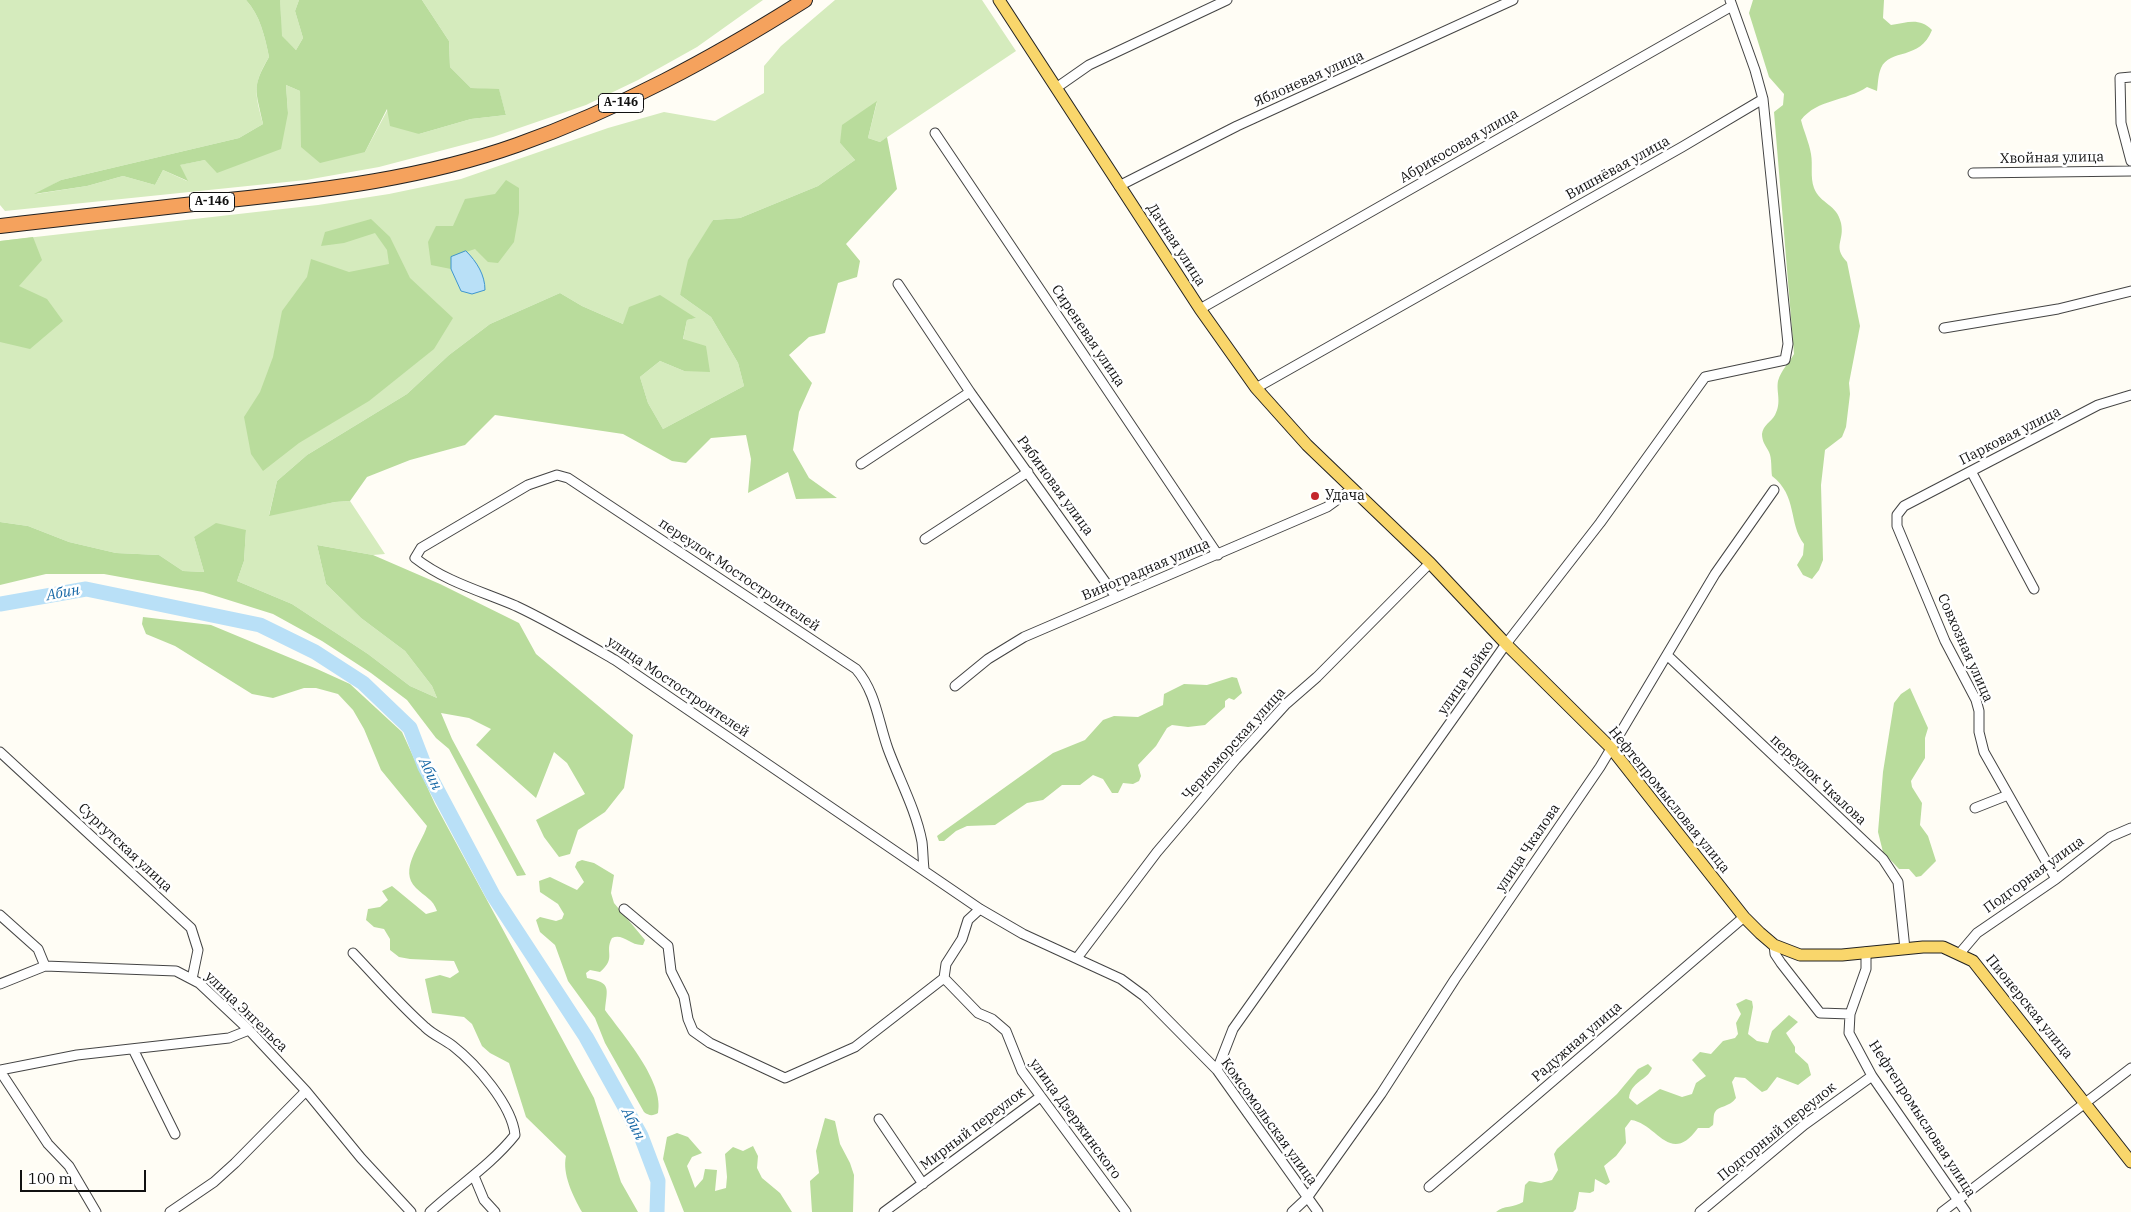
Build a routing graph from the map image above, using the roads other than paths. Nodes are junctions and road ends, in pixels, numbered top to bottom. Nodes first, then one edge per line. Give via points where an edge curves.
1 (805, 0) edge
2 (999, 0) edge
3 (1227, 0) edge
4 (1513, 0) edge
5 (1731, 3) edge
6 (2131, 77) edge
7 (1056, 88) junction
8 (1763, 99) junction
9 (935, 132) dead end
10 (2131, 161) edge
11 (2131, 171) edge
12 (1973, 173) dead end
13 (1119, 186) junction
14 (0, 226) edge
15 (898, 284) dead end
16 (2131, 291) edge
17 (1200, 309) junction
18 (1944, 328) dead end
19 (1256, 388) junction
20 (970, 392) junction
21 (2131, 395) edge
22 (861, 464) dead end
23 (1971, 471) junction
24 (1028, 472) junction
25 (1352, 489) junction
26 (1774, 490) dead end
27 (1904, 506) joint
28 (925, 539) dead end
29 (421, 548) joint
30 (1218, 555) junction
31 (1430, 563) junction
32 (2034, 590) dead end
33 (1116, 597) junction
34 (1506, 644) junction
35 (1667, 654) junction
36 (955, 686) dead end
37 (1611, 748) junction
38 (0, 752) edge
39 (2008, 795) junction
40 (1975, 808) dead end
41 (2130, 830) edge
42 (924, 869) junction
43 (2056, 879) junction
44 (624, 909) dead end
45 (980, 909) junction
46 (0, 915) edge
47 (1744, 917) junction
48 (1774, 945) junction
49 (1905, 948) junction
50 (1866, 952) junction
51 (353, 953) dead end
52 (1960, 953) junction
53 (1077, 958) junction
54 (45, 966) junction
55 (944, 978) junction
56 (192, 979) junction
57 (0, 984) edge
58 (1850, 1014) junction
59 (249, 1030) junction
60 (133, 1049) junction
61 (2131, 1068) edge
62 (0, 1070) edge
63 (1217, 1070) junction
64 (1872, 1076) junction
65 (306, 1091) junction
66 (1040, 1096) junction
67 (2086, 1102) junction
68 (879, 1119) dead end
69 (175, 1134) dead end
70 (2131, 1162) edge
71 (474, 1176) junction
72 (923, 1184) junction
73 (1429, 1188) dead end
74 (1307, 1198) junction
75 (1957, 1201) junction
76 (96, 1212) edge
77 (170, 1212) edge
78 (411, 1212) edge
79 (430, 1212) edge
80 (495, 1212) edge
81 (884, 1212) edge
82 (1126, 1212) edge
83 (1292, 1212) edge
84 (1318, 1212) edge
85 (1700, 1212) edge
86 (1942, 1212) edge
87 (1966, 1212) edge

1 - 14 highway, А-146 via 727,48 602,113 515,146 423,172 325,190
2 - 7 main road, Дачная улица
3 - 7 street via 1089,65
4 - 13 street, Яблоневая улица via 1237,126
5 - 8 street, Абрикосовая улица
5 - 17 street, Абрикосовая улица
6 - 10 street via 2120,78 2122,123
7 - 13 main road, Дачная улица
8 - 19 street, Вишнёвая улица
8 - 34 street, улица Бойко via 1788,344 1785,360 1705,377 1600,523
9 - 30 street, Сиреневая улица
11 - 12 street, Хвойная улица
13 - 17 main road, Дачная улица
15 - 20 street, Рябиновая улица
16 - 18 street via 2058,309
17 - 19 main road, Дачная улица
19 - 25 main road, Дачная улица
20 - 22 street
20 - 24 street, Рябиновая улица
21 - 23 street, Парковая улица via 2098,405
23 - 27 street, Парковая улица
23 - 32 street
24 - 28 street
24 - 33 street, Рябиновая улица
25 - 30 street, Виноградная улица via 1327,506
25 - 31 main road, Нефтепромысловая улица
26 - 35 street, улица Чкалова via 1715,574
27 - 39 street, Совхозная улица via 1897,515 1897,526 1946,641 1976,700 1984,752
29 - 42 street, улица Мостостроителей via 415,558 429,569 566,631 614,660
29 - 42 street, переулок Мостостроителей via 528,485 558,475 568,478 856,669 873,697 918,826
30 - 33 street, Виноградная улица
31 - 34 main road, Нефтепромысловая улица
31 - 53 street, Черноморская улица via 1286,704 1236,759 1157,852
33 - 36 street, Виноградная улица via 1024,637 988,659
34 - 37 main road, Нефтепромысловая улица
34 - 63 street, улица Бойко via 1233,1029
35 - 37 street, улица Чкалова
35 - 49 street, переулок Чкалова via 1893,871 1898,882
37 - 47 main road, Нефтепромысловая улица
37 - 74 street, улица Чкалова via 1381,1094
38 - 56 street, Сургутская улица via 191,928 198,950
39 - 40 street
39 - 43 street, Совхозная улица
41 - 43 street, Подгорная улица via 2110,837
42 - 45 street, Комсомольская улица
43 - 52 street, Подгорная улица via 1977,933
44 - 55 street via 668,946 671,971 684,997 693,1031 710,1043 785,1078 855,1047
45 - 53 street, Комсомольская улица via 1023,934
45 - 55 street via 968,920 962,939 946,964
46 - 54 street via 38,950
47 - 48 main road, Нефтепромысловая улица
47 - 73 street, Радужная улица
48 - 50 main road, Пионерская улица via 1800,954
48 - 58 street, Нефтепромысловая улица via 1780,963 1820,1013
49 - 50 main road, Пионерская улица
49 - 52 main road, Пионерская улица via 1943,947
50 - 58 street, Нефтепромысловая улица via 1866,969
51 - 71 street via 426,1028 471,1061 509,1112 515,1135
52 - 67 main road, Пионерская улица via 1985,973
53 - 63 street, Комсомольская улица via 1121,979 1144,996
54 - 56 street, улица Энгельса via 176,970
54 - 57 street, улица Энгельса
55 - 66 street, улица Дзержинского via 978,1013 992,1019 1006,1031 1022,1071
56 - 59 street, улица Энгельса
58 - 64 street, Нефтепромысловая улица via 1849,1033
59 - 60 street via 230,1038
59 - 65 street, улица Энгельса
60 - 62 street
60 - 69 street
61 - 67 street
62 - 76 street via 48,1144 69,1166
63 - 74 street, Комсомольская улица
64 - 75 street, Нефтепромысловая улица
64 - 85 street, Подгорный переулок via 1804,1125
65 - 77 street via 214,1182
65 - 78 street, улица Энгельса
66 - 72 street, Мирный переулок
66 - 82 street, улица Дзержинского
67 - 70 main road, Пионерская улица
67 - 75 street
68 - 72 street, Мирный переулок
71 - 79 street
71 - 80 street via 484,1200
72 - 81 street, Мирный переулок
74 - 83 street, улица Чкалова
74 - 84 street, Комсомольская улица
75 - 86 street
75 - 87 street, Нефтепромысловая улица

